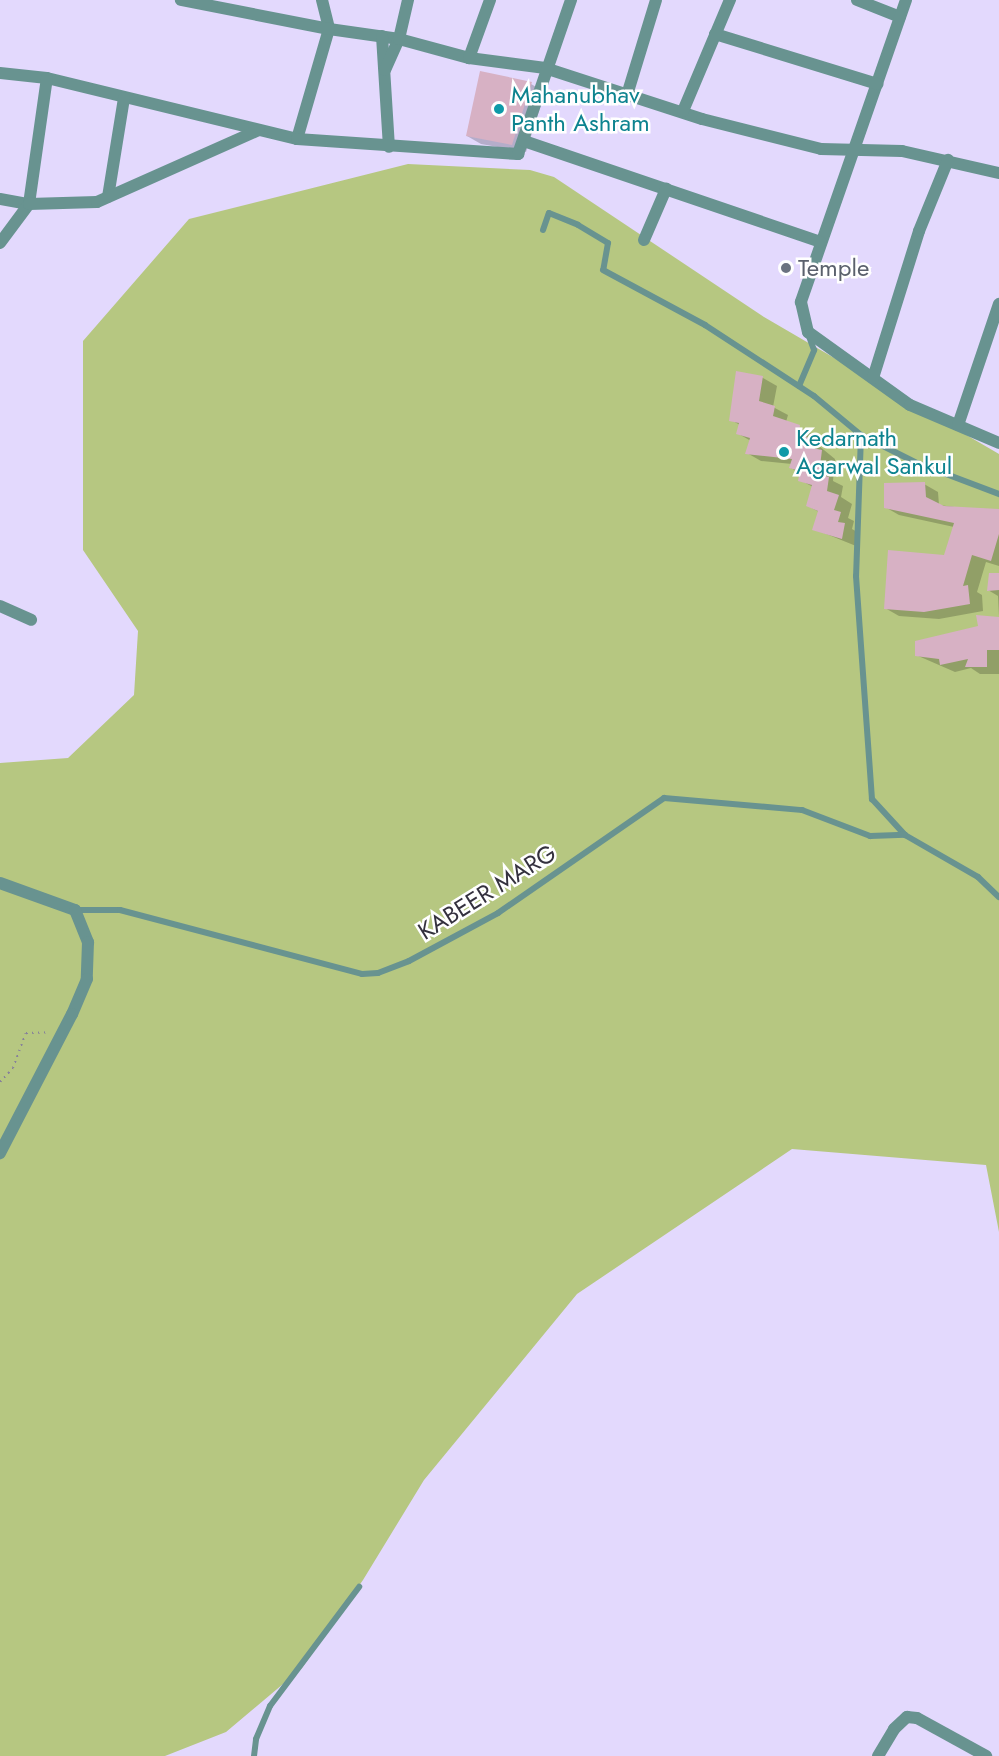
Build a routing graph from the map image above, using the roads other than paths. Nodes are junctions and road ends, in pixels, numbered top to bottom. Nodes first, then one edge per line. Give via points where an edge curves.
1 (181, 0) edge
2 (322, 0) edge
3 (408, 0) edge
4 (490, 0) edge
5 (571, 0) edge
6 (656, 0) edge
7 (730, 0) edge
8 (857, 0) edge
9 (906, 0) edge
10 (246, 5) edge
11 (900, 17) junction
12 (329, 29) junction
13 (715, 34) junction
14 (382, 36) junction
15 (399, 39) junction
16 (469, 58) junction
17 (545, 68) junction
18 (0, 73) edge
19 (384, 73) junction
20 (46, 78) junction
21 (878, 84) junction
22 (627, 95) junction
23 (124, 98) junction
24 (683, 111) junction
25 (260, 130) junction
26 (297, 139) junction
27 (524, 141) junction
28 (388, 147) junction
29 (852, 152) junction
30 (948, 160) junction
31 (999, 173) edge
32 (666, 189) junction
33 (108, 197) junction
34 (0, 199) edge
35 (29, 204) junction
36 (543, 230) dead end
37 (644, 240) dead end
38 (820, 242) junction
39 (0, 243) edge
40 (999, 304) edge
41 (808, 332) junction
42 (873, 378) junction
43 (799, 386) junction
44 (958, 424) junction
45 (861, 435) junction
46 (999, 443) edge
47 (999, 494) edge
48 (0, 606) edge
49 (31, 620) dead end
50 (905, 835) junction
51 (0, 883) edge
52 (999, 897) edge
53 (75, 910) junction
54 (0, 1153) edge
55 (359, 1587) dead end
56 (254, 1756) edge
57 (878, 1756) edge
58 (986, 1756) edge

1 - 10 street
2 - 12 street
3 - 15 street
4 - 16 street
5 - 17 street
6 - 22 street
7 - 13 street
8 - 11 street
9 - 11 street
10 - 12 street
11 - 21 street
12 - 14 street
12 - 26 street
13 - 21 street
13 - 24 street
14 - 15 street
14 - 19 street
15 - 16 street
15 - 19 street
16 - 17 street
17 - 22 street
17 - 27 street
18 - 20 street
19 - 28 street
20 - 23 street
20 - 35 street
21 - 29 street
22 - 24 street
23 - 25 street
23 - 33 street
24 - 29 street via 821,149
25 - 26 street
25 - 33 street
26 - 28 street
27 - 28 street via 514,156
27 - 32 street
29 - 30 street via 902,151
29 - 38 street
30 - 31 street
30 - 42 street via 919,231
32 - 37 street
32 - 38 street
33 - 35 street via 86,204
34 - 35 street
35 - 39 street
36 - 43 lane via 549,213 608,243 603,270 705,325
38 - 41 street via 801,302
40 - 44 street
41 - 42 street
41 - 43 lane via 814,350
42 - 44 street via 910,405
43 - 45 lane
44 - 46 street
45 - 47 lane via 917,463
45 - 50 lane via 856,576 866,752 872,799
48 - 49 street
50 - 52 lane via 978,878
50 - 53 lane, KABEER MARG via 870,836 802,810 664,798 498,913 409,961 378,973 362,974 120,910
51 - 53 street
53 - 54 street via 88,942 87,979 64,1033
55 - 56 lane via 270,1706 256,1739
57 - 58 street via 894,1729 907,1717 917,1718

